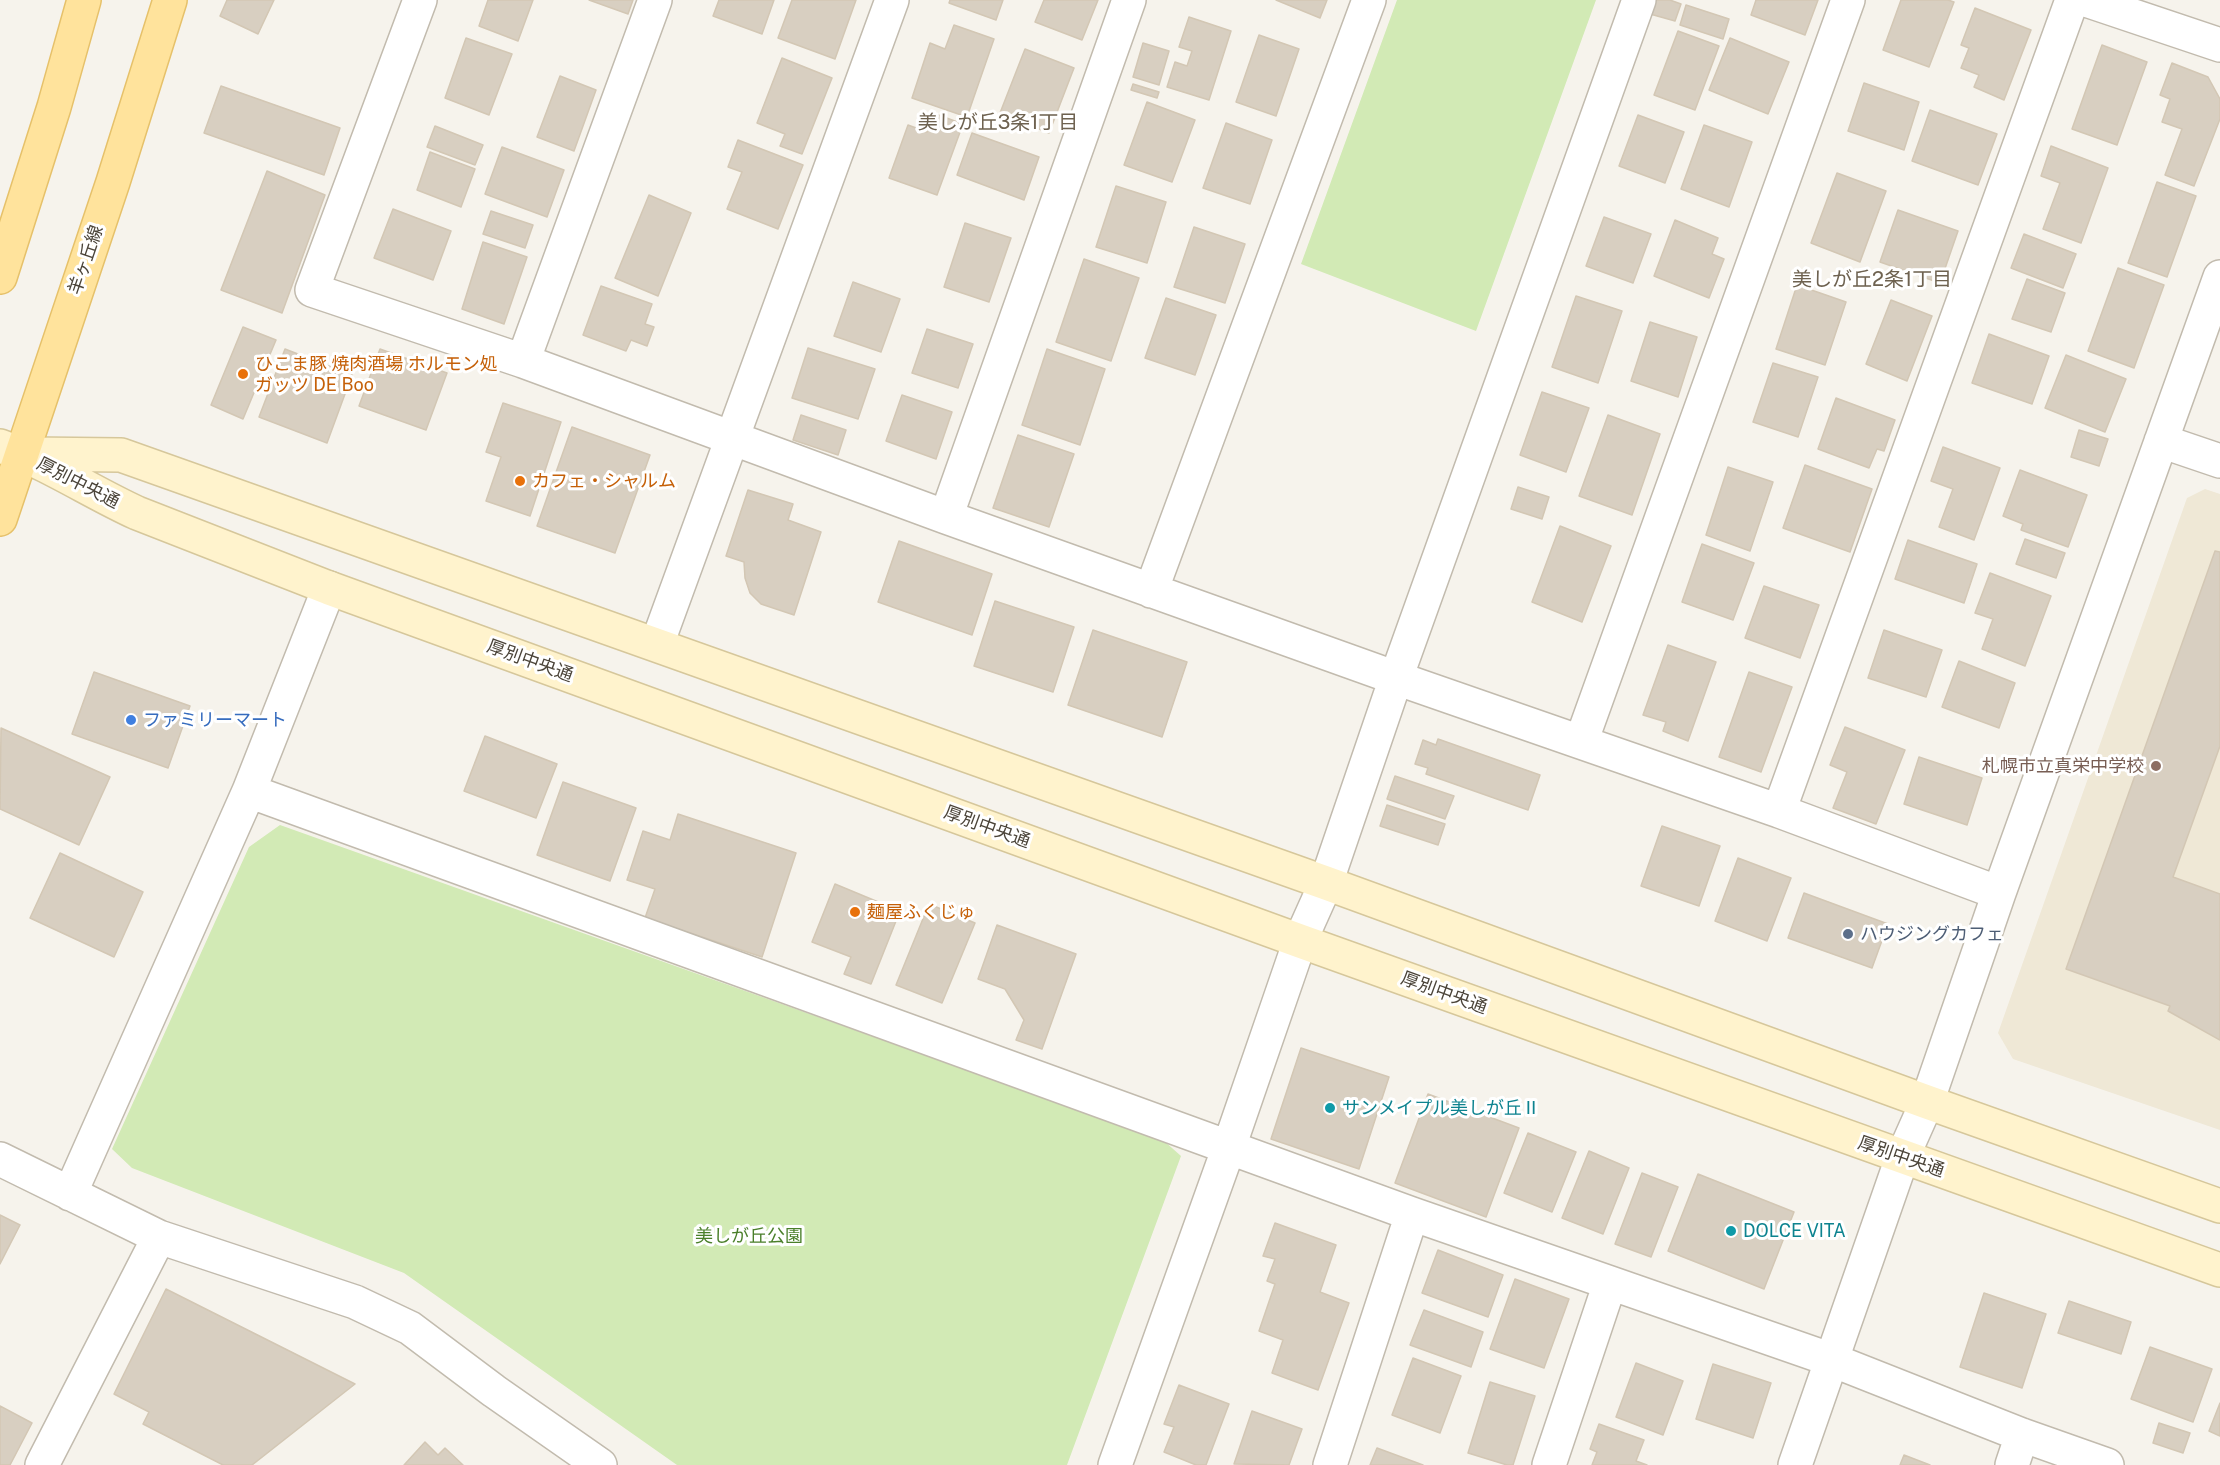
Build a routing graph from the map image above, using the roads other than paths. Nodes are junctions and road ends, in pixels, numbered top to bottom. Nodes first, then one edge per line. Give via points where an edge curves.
1 (84, 0) edge
2 (170, 0) edge
3 (420, 0) edge
4 (655, 0) edge
5 (892, 0) edge
6 (1129, 0) edge
7 (1369, 0) edge
8 (1639, 0) edge
9 (1848, 0) edge
10 (2072, 0) edge
11 (2086, 0) edge
12 (2220, 45) edge
13 (0, 277) edge
14 (2220, 277) edge
15 (522, 361) junction
16 (732, 440) junction
17 (2161, 441) junction
18 (11, 450) edge
19 (2220, 461) edge
20 (946, 517) junction
21 (0, 519) edge
22 (329, 588) junction
23 (1151, 591) junction
24 (657, 644) junction
25 (1396, 678) junction
26 (1581, 742) junction
27 (249, 791) junction
28 (1779, 811) junction
29 (1326, 883) junction
30 (1999, 893) junction
31 (1300, 941) junction
32 (1927, 1102) junction
33 (1229, 1148) junction
34 (1902, 1158) junction
35 (0, 1159) edge
36 (70, 1194) junction
37 (2220, 1206) edge
38 (1412, 1214) junction
39 (159, 1237) junction
40 (2220, 1270) edge
41 (1610, 1283) junction
42 (1832, 1360) junction
43 (2017, 1450) edge
44 (42, 1465) edge
45 (600, 1465) edge
46 (1115, 1465) edge
47 (1330, 1465) edge
48 (1549, 1465) edge
49 (1795, 1465) edge
50 (2107, 1465) edge

1 - 13 main road
2 - 18 main road, 羊ヶ丘線 via 66,317
3 - 15 street via 312,290
4 - 15 street
5 - 16 street
6 - 20 street
7 - 23 street
8 - 25 street
9 - 26 street
10 - 28 street
11 - 12 street
14 - 17 street
15 - 16 street
16 - 20 street
16 - 24 street
17 - 19 street
17 - 30 street
18 - 21 main road, 羊ヶ丘線
18 - 22 street, 厚別中央通 via 137,513
18 - 24 street, 厚別中央通 via 121,455
20 - 23 street
22 - 27 street
22 - 31 street, 厚別中央通
23 - 25 street
24 - 29 street, 厚別中央通
25 - 26 street
25 - 29 street
26 - 28 street
27 - 33 street
27 - 36 street
28 - 30 street
29 - 31 street
29 - 32 street, 厚別中央通
30 - 32 street
31 - 33 street
31 - 34 street, 厚別中央通
32 - 34 street
32 - 37 street, 厚別中央通
33 - 38 street
33 - 46 street
34 - 40 street, 厚別中央通
34 - 42 street
35 - 36 street
36 - 39 street
38 - 41 street
38 - 47 street
39 - 44 street
39 - 45 street via 355,1302 410,1328
41 - 42 street
41 - 48 street
42 - 43 street
42 - 49 street
43 - 50 street

